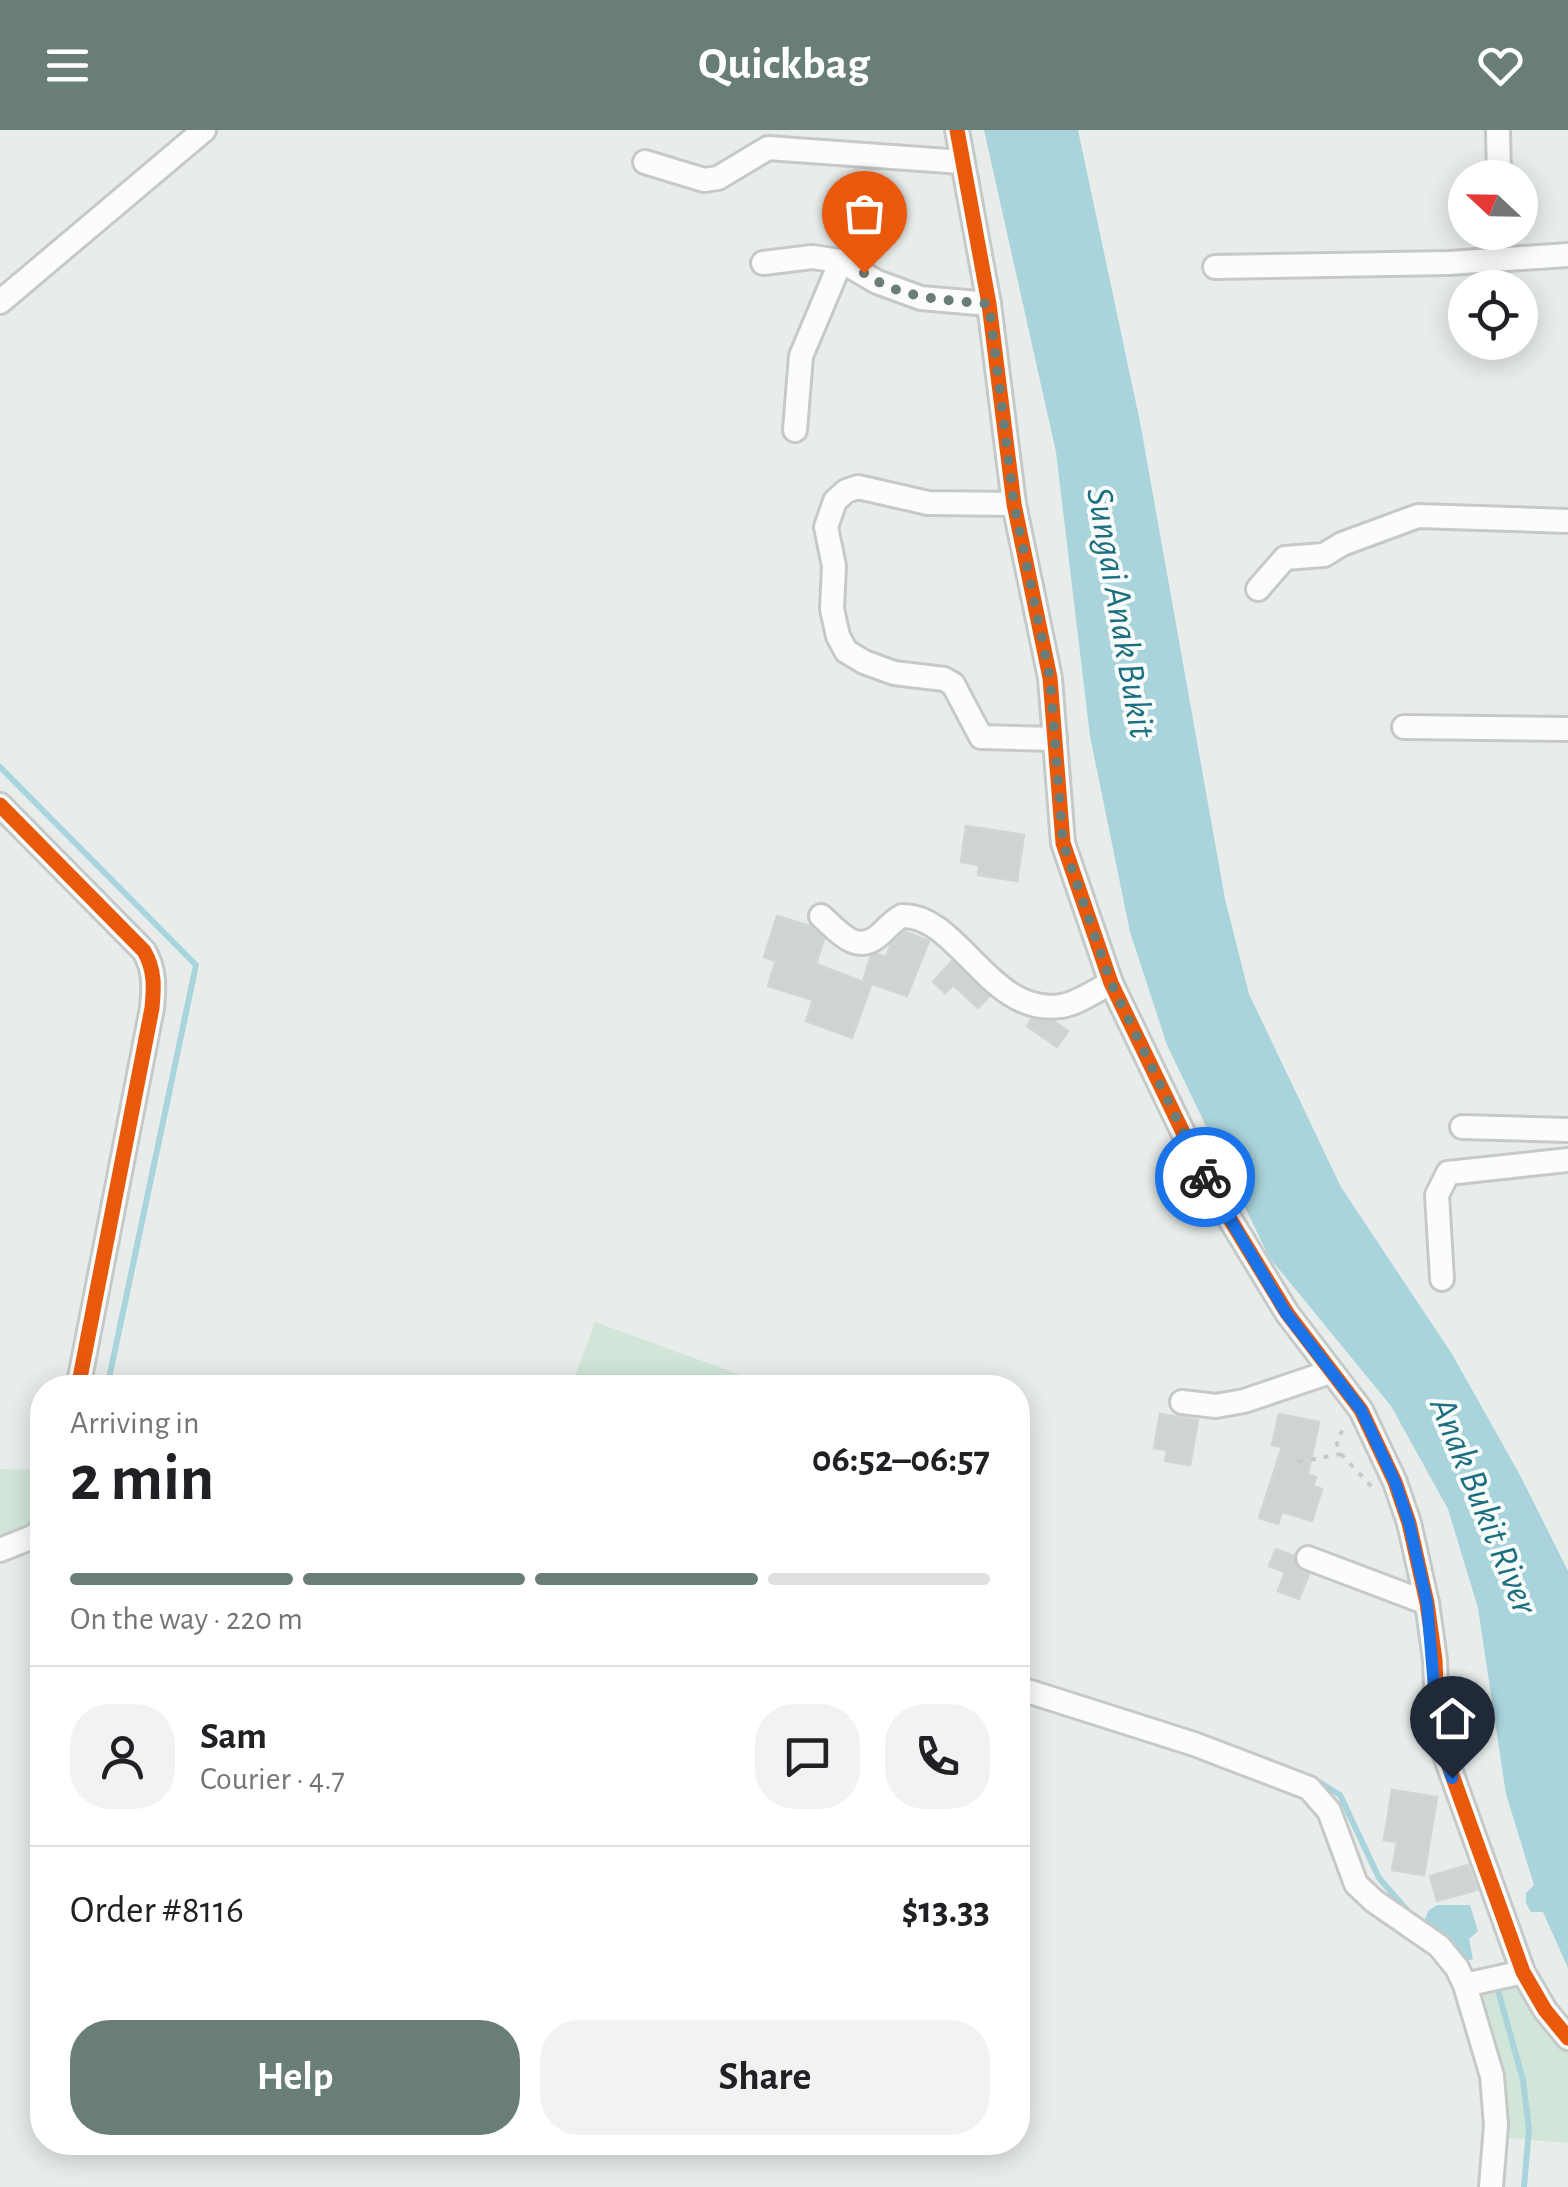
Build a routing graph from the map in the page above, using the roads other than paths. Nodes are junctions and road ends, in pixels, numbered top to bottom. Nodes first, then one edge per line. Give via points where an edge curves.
1 (204, 130) edge
2 (957, 130) edge
3 (1498, 130) edge
4 (1499, 160) edge
5 (646, 162) dead end
6 (962, 162) junction
7 (1568, 256) edge
8 (842, 261) junction
9 (763, 263) dead end
10 (1215, 267) dead end
11 (0, 302) edge
12 (989, 304) junction
13 (795, 430) dead end
14 (1014, 504) junction
15 (1568, 521) edge
16 (1258, 589) dead end
17 (1404, 727) dead end
18 (1568, 730) edge
19 (1055, 739) junction
20 (0, 806) edge
21 (821, 916) dead end
22 (1111, 983) junction
23 (1462, 1127) dead end
24 (1568, 1130) edge
25 (1568, 1160) edge
26 (1442, 1279) dead end
27 (1330, 1372) junction
28 (81, 1375) edge
29 (1182, 1402) dead end
30 (30, 1538) edge
31 (0, 1550) edge
32 (1308, 1558) dead end
33 (1427, 1603) junction
34 (1030, 1692) edge
35 (1523, 1972) junction
36 (1465, 1985) junction
37 (1568, 2038) edge
38 (1491, 2187) edge

1 - 11 street
2 - 6 street
3 - 4 street
5 - 6 street via 704,180 768,148
6 - 12 street
7 - 10 street
8 - 9 street via 812,256
8 - 12 street via 922,298
8 - 13 street via 801,356
12 - 14 street
14 - 19 street via 1050,678
14 - 19 street via 928,503 858,487 846,491 830,508 826,527 834,566 832,609 846,651 894,673 953,684 981,737
15 - 16 street via 1418,516 1324,555 1285,558
17 - 18 street
19 - 22 street via 1063,843
20 - 28 street via 144,951 154,981
21 - 22 street via 858,944 902,916 922,920 1023,1002 1060,1006
22 - 27 street via 1205,1178 1286,1313
23 - 24 street
25 - 26 street via 1448,1173 1437,1195
27 - 29 street via 1244,1401
27 - 33 street via 1361,1410 1395,1482
30 - 31 street
32 - 33 street
33 - 35 street via 1438,1736
34 - 36 street via 1309,1788 1328,1811 1356,1884 1439,1946
35 - 36 street
35 - 37 street
36 - 38 street via 1492,2076

